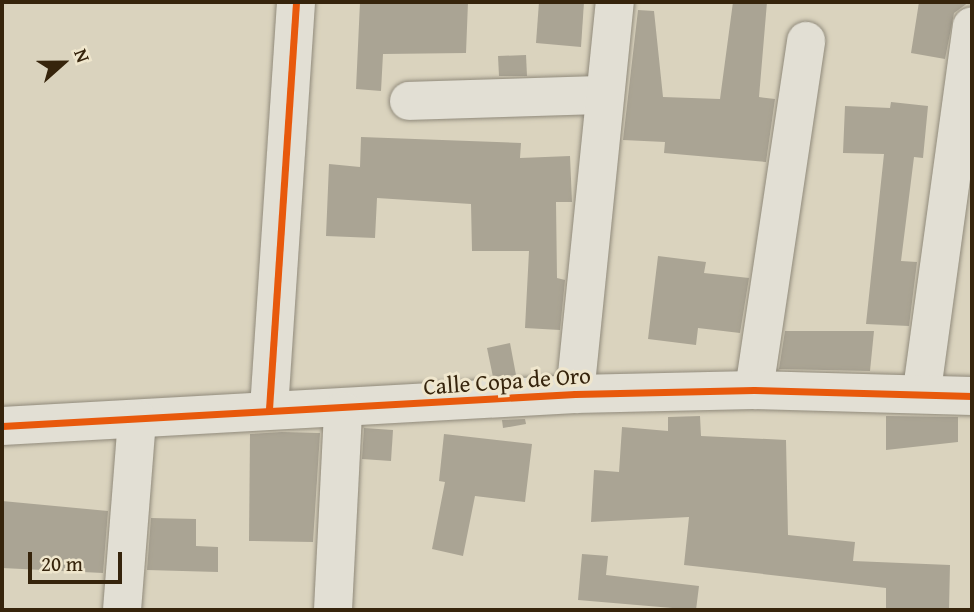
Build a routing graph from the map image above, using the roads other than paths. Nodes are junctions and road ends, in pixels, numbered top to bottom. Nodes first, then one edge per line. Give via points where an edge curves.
1 (296, 2) edge
2 (615, 2) edge
3 (972, 26) edge
4 (806, 41) dead end
5 (605, 95) junction
6 (410, 101) dead end
7 (754, 390) junction
8 (922, 390) junction
9 (575, 394) junction
10 (972, 396) edge
11 (268, 409) junction
12 (343, 411) junction
13 (137, 420) junction
14 (2, 426) edge
15 (122, 610) edge
16 (333, 610) edge

1 - 11 street
2 - 5 street
3 - 8 street
4 - 7 street
5 - 6 street
5 - 9 street
7 - 8 street, Calle Copa de Oro
7 - 9 street, Calle Copa de Oro
8 - 10 street, Calle Copa de Oro
9 - 12 street, Calle Copa de Oro
11 - 12 street, Calle Copa de Oro
11 - 13 street, Calle Copa de Oro
12 - 16 street
13 - 14 street, Calle Copa de Oro
13 - 15 street

